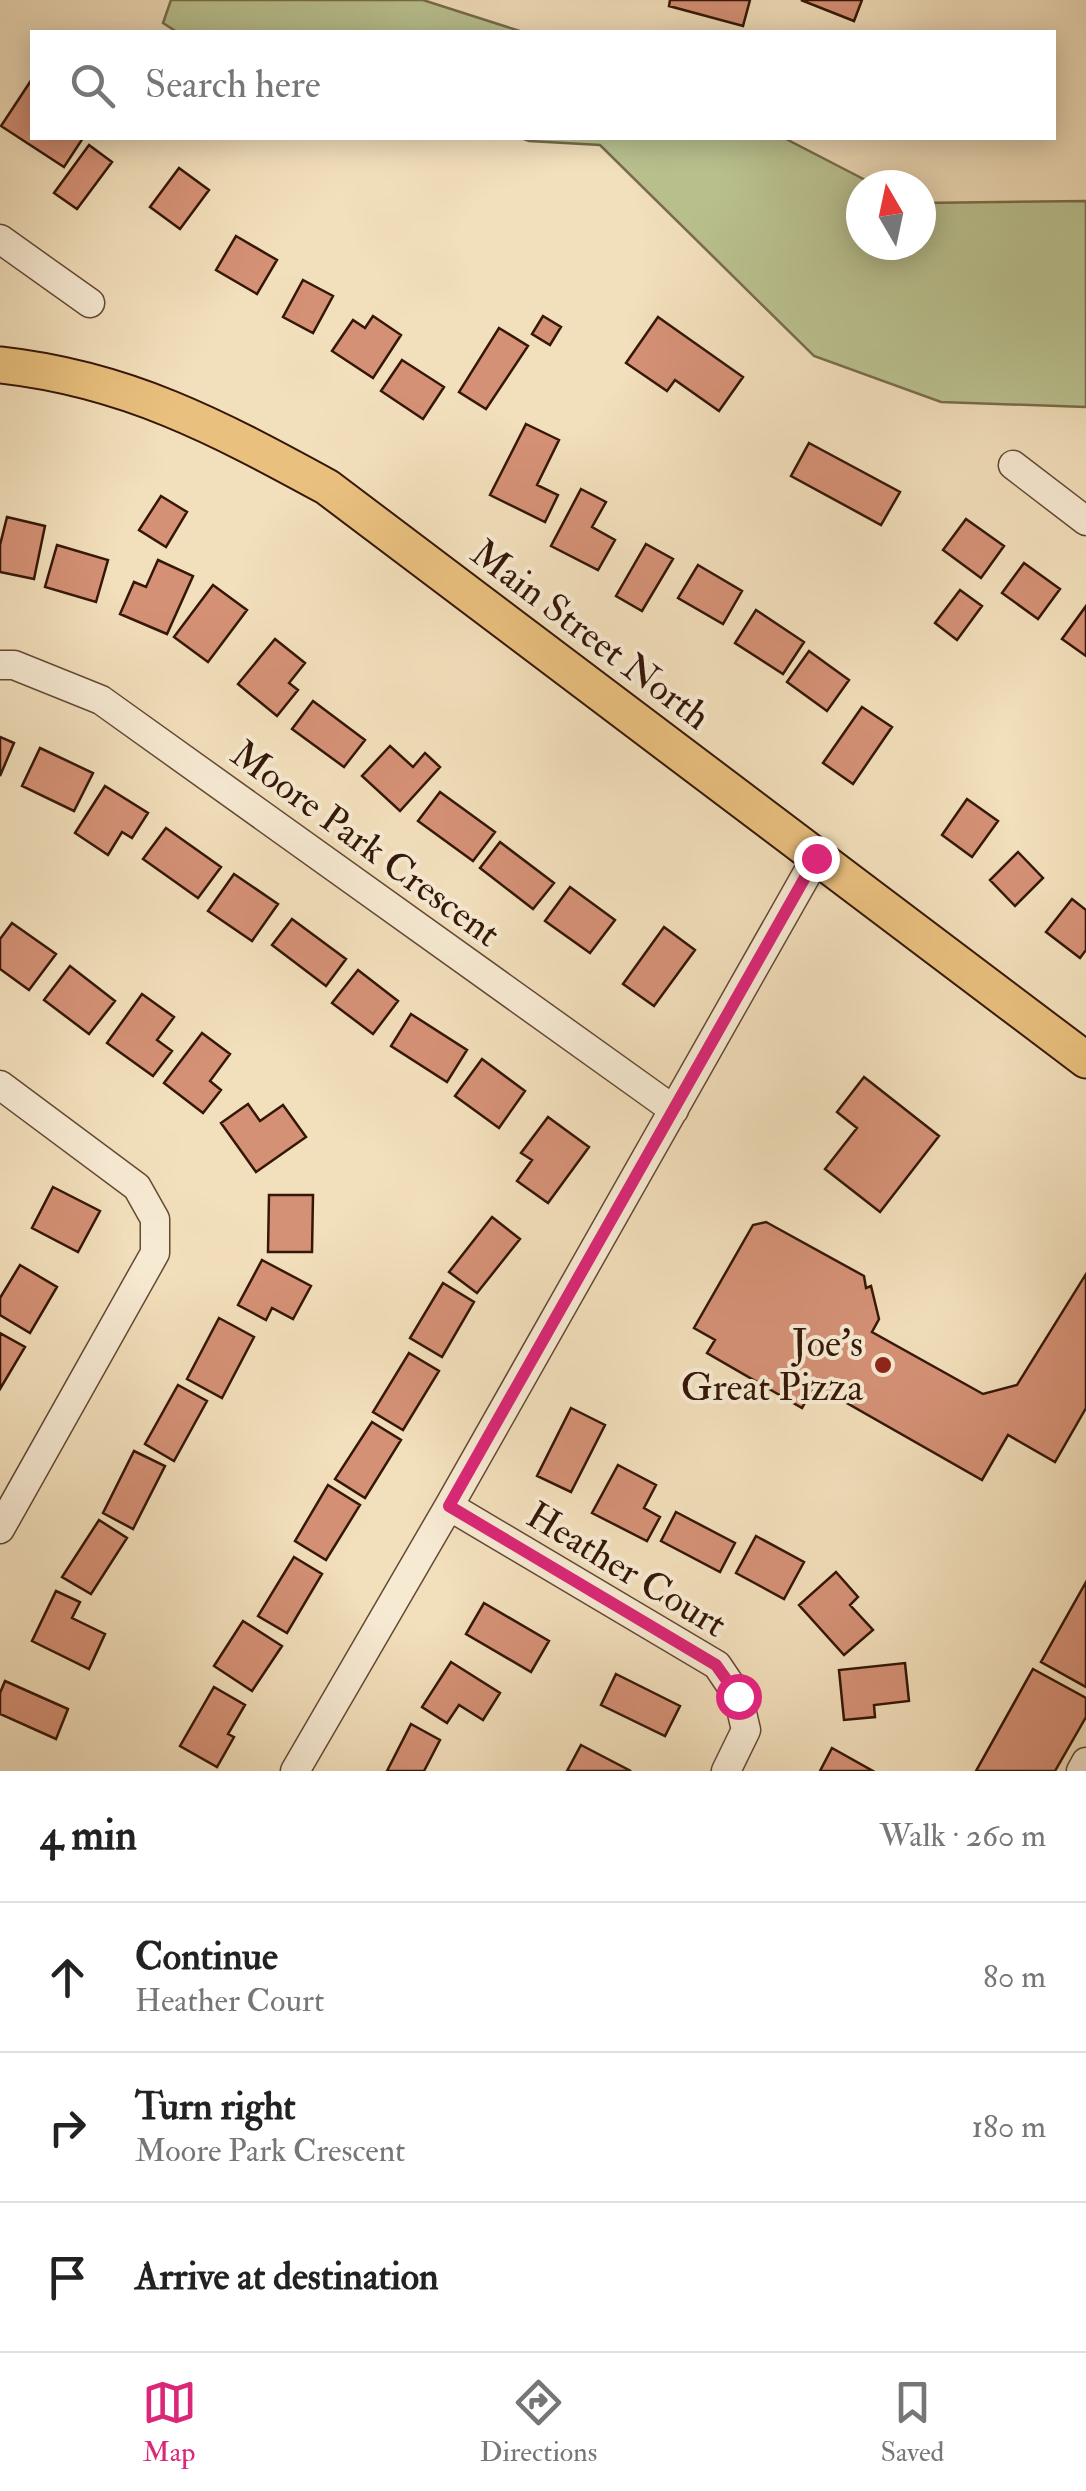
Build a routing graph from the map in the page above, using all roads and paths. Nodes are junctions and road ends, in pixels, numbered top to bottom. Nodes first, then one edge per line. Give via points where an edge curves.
1 (0, 240) edge
2 (90, 303) dead end
3 (0, 365) edge
4 (1013, 466) dead end
5 (1086, 521) edge
6 (0, 665) edge
7 (816, 858) junction
8 (1086, 1060) edge
9 (0, 1085) edge
10 (674, 1110) junction
11 (449, 1506) junction
12 (0, 1528) edge
13 (1086, 1762) edge
14 (295, 1771) edge
15 (726, 1771) edge
16 (1082, 1771) edge

1 - 2 street
3 - 7 main road, Main Street North via 124,389 215,426 327,487
4 - 5 street
6 - 10 street, Moore Park Crescent via 101,700
7 - 8 main road, Main Street North
7 - 10 street
9 - 12 street via 137,1188 155,1219 155,1253
10 - 11 street
11 - 14 street
11 - 15 street, Heather Court via 716,1665 738,1696 746,1730
13 - 16 street

